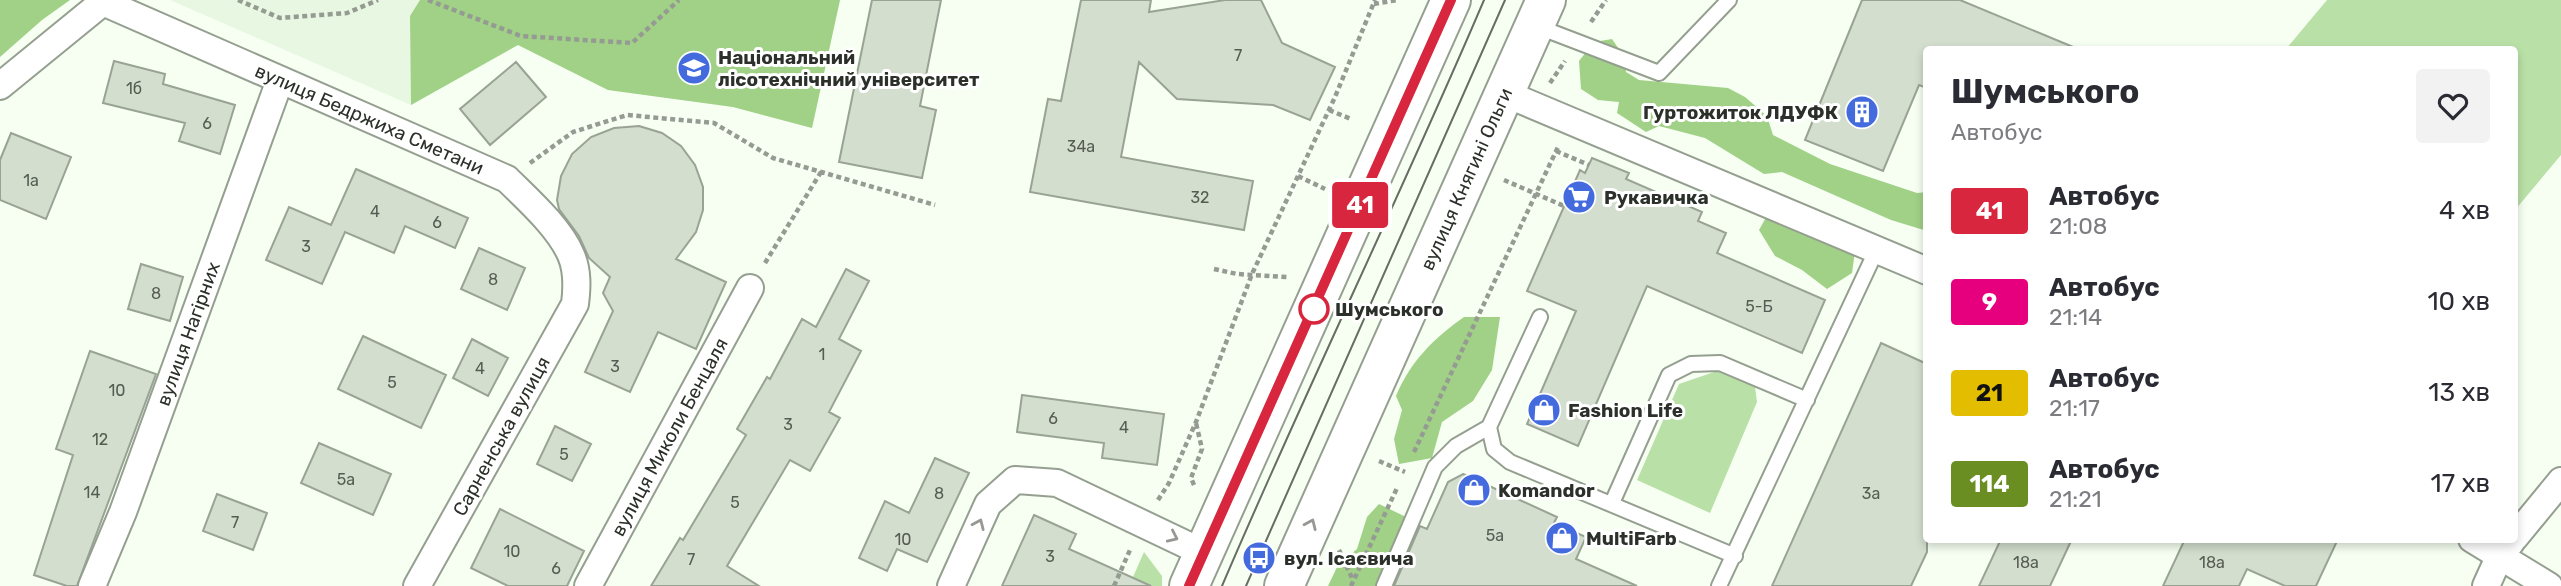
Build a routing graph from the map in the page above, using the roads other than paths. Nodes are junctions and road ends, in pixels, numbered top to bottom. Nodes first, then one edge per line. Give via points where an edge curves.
1 (1451, 0) edge
2 (1729, 0) edge
3 (1540, 13) edge
4 (280, 80) junction
5 (0, 86) edge
6 (1504, 93) junction
7 (1877, 249) junction
8 (1923, 269) edge
9 (577, 283) joint
10 (750, 288) road end
11 (1540, 317) dead end
12 (1807, 400) junction
13 (1489, 427) junction
14 (2561, 481) edge
15 (1612, 503) junction
16 (2518, 534) edge
17 (2510, 544) edge
18 (1735, 556) junction
19 (1197, 569) edge
20 (92, 586) edge
21 (417, 586) edge
22 (588, 586) edge
23 (951, 586) edge
24 (1284, 586) edge
25 (1384, 586) edge
26 (1719, 586) edge
27 (2486, 586) edge
28 (2549, 586) edge

1 - 19 main road
2 - 3 lane via 1659,73 1618,59
3 - 6 main road, вулиця Княгині Ольги
4 - 5 street, вулиця Бедржиха Сметани via 103,2
4 - 9 street, вулиця Бедржиха Сметани via 507,179 565,245
4 - 20 street, вулиця Нагірних via 124,512
6 - 7 street
24 -> 6 main road, вулиця Княгині Ольги
7 - 8 street
7 - 12 lane
9 - 21 street, Сарненська вулиця via 575,304
10 - 22 street, вулиця Миколи Бенцаля
11 - 13 lane
12 - 15 lane via 1720,363 1691,363 1669,375
12 - 18 lane
13 - 15 lane via 1494,449 1510,462
13 - 25 lane via 1456,446 1435,467
14 - 16 street
15 - 18 lane
17 - 27 street
17 - 28 street
18 - 26 lane
23 -> 19 street via 988,503 1015,480 1057,483

